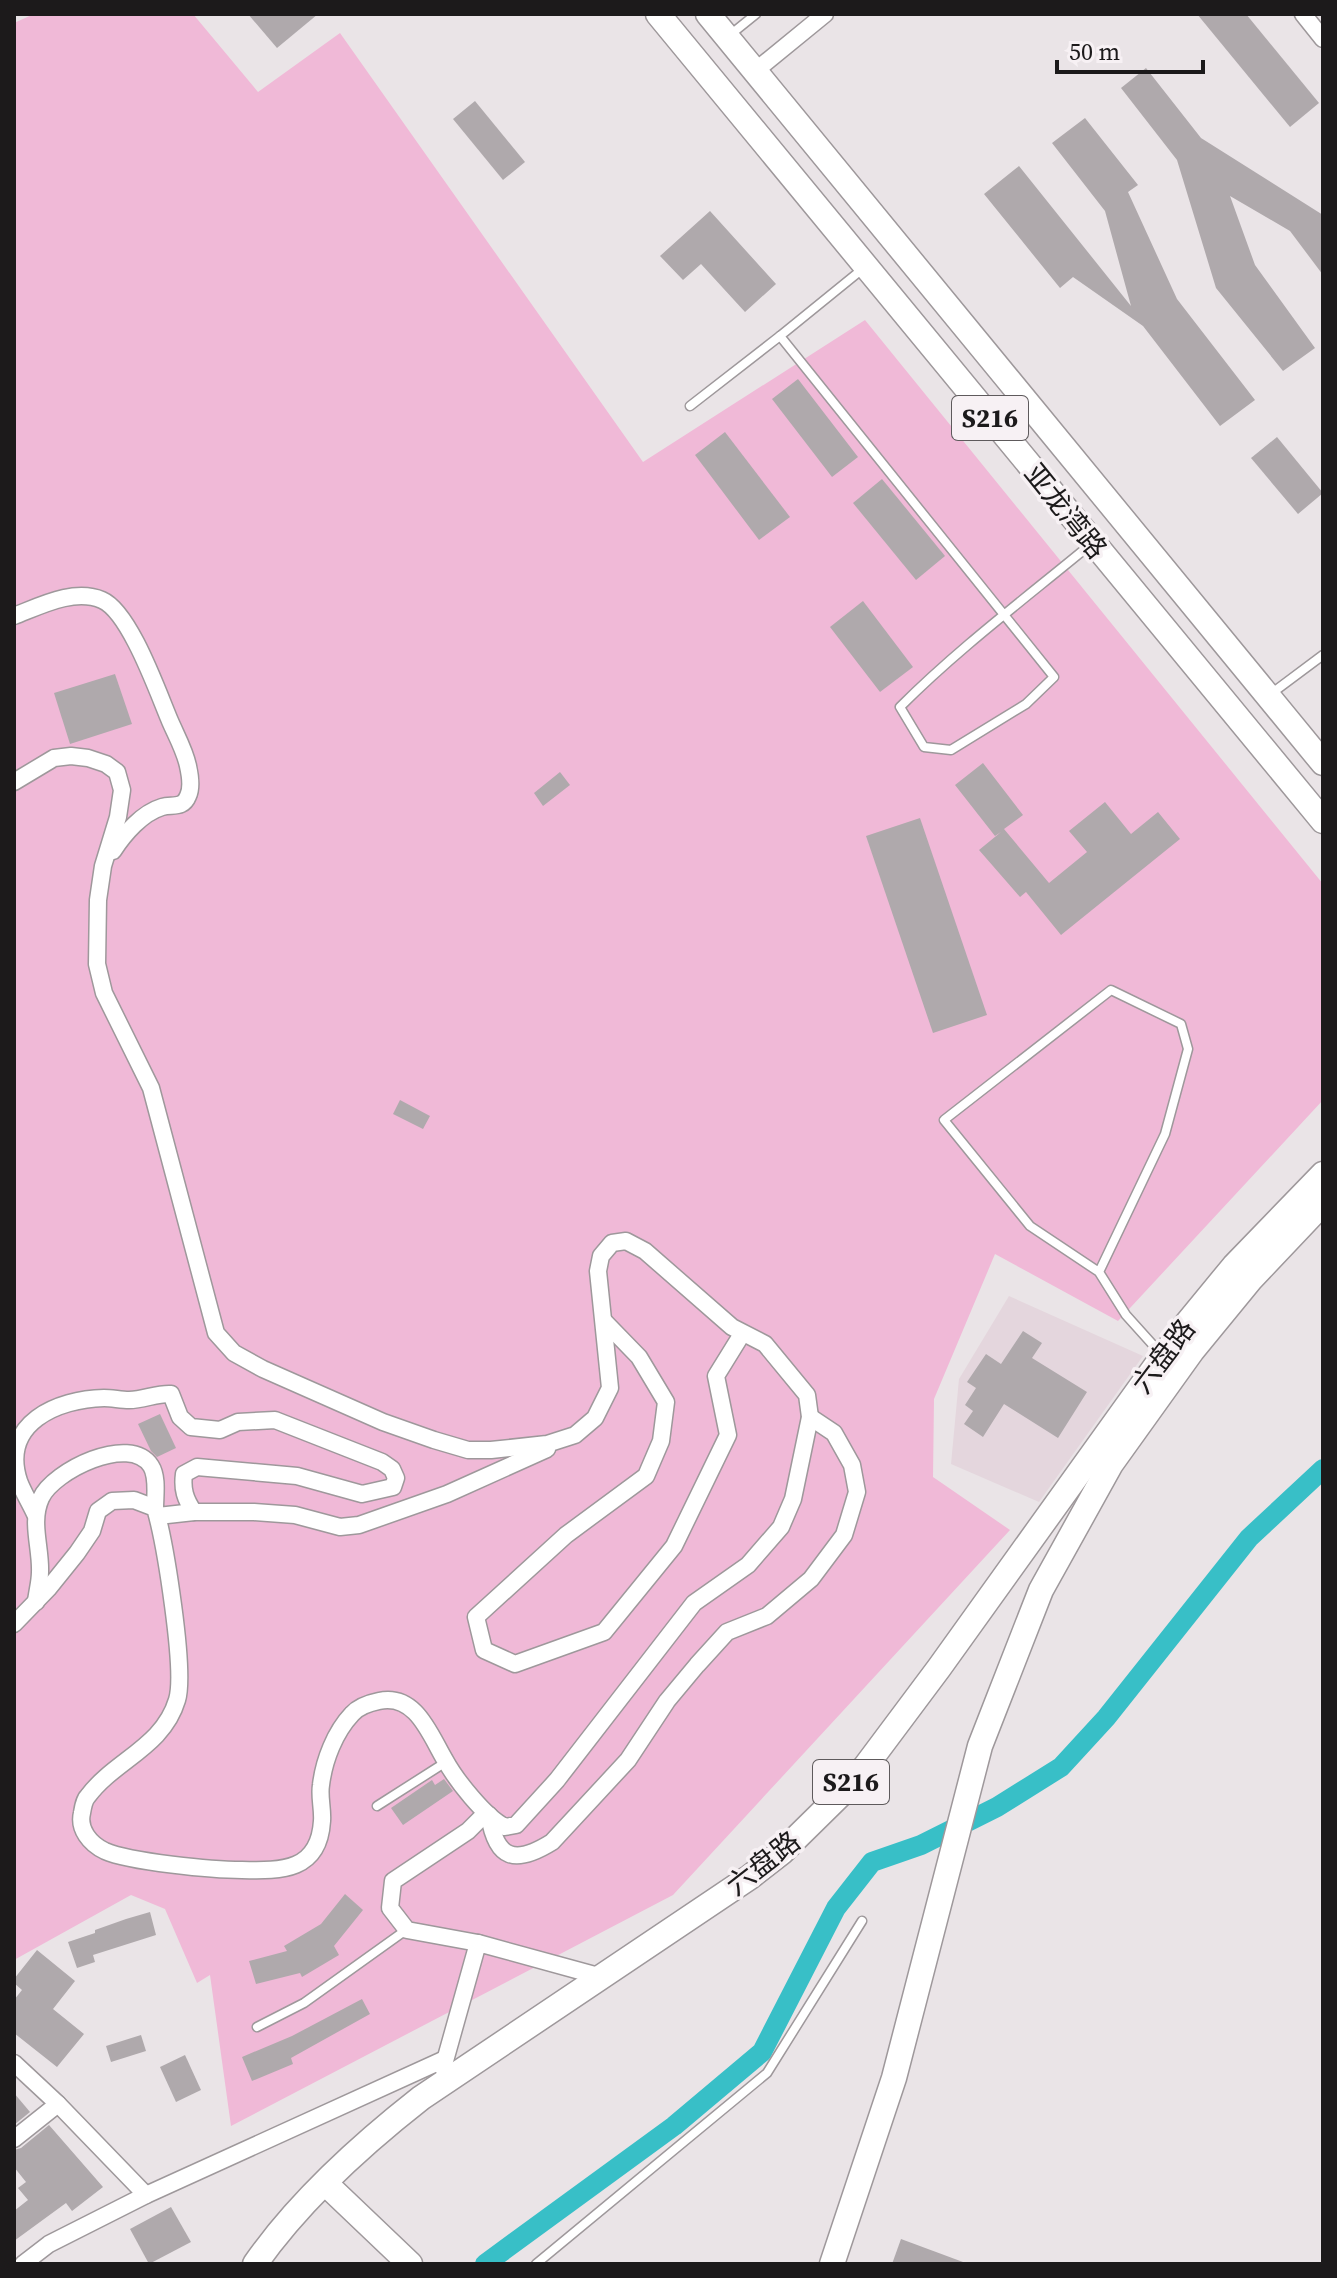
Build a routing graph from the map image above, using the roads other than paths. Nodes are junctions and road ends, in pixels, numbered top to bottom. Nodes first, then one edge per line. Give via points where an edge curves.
1 (658, 14) edge
2 (708, 14) edge
3 (756, 14) edge
4 (825, 14) edge
5 (1303, 14) edge
6 (727, 38) junction
7 (1323, 39) edge
8 (754, 72) junction
9 (866, 266) junction
10 (780, 336) junction
11 (690, 406) dead end
12 (1093, 543) junction
13 (1006, 615) junction
14 (14, 616) edge
15 (1323, 655) edge
16 (1268, 696) junction
17 (1323, 763) edge
18 (14, 782) edge
19 (1323, 821) edge
20 (103, 866) junction
21 (1323, 1174) edge
22 (1323, 1203) edge
23 (1099, 1272) junction
24 (604, 1321) junction
25 (742, 1334) junction
26 (1162, 1356) junction
27 (810, 1417) junction
28 (575, 1435) junction
29 (156, 1512) junction
30 (194, 1512) junction
31 (35, 1514) junction
32 (36, 1602) junction
33 (14, 1624) edge
34 (446, 1762) junction
35 (377, 1806) dead end
36 (488, 1814) junction
37 (862, 1921) dead end
38 (407, 1930) junction
39 (478, 1943) junction
40 (602, 1977) junction
41 (257, 2027) dead end
42 (445, 2059) junction
43 (14, 2063) edge
44 (438, 2087) junction
45 (58, 2104) junction
46 (14, 2139) edge
47 (325, 2183) junction
48 (146, 2195) junction
49 (23, 2264) edge
50 (255, 2264) edge
51 (410, 2264) edge
52 (536, 2264) edge
53 (832, 2264) edge

1 - 9 main road, 亚龙湾路 / S216
2 - 6 main road, 亚龙湾路 / S216
3 - 6 lane
4 - 8 street
5 - 7 street
6 - 8 main road, 亚龙湾路 / S216
8 - 16 main road, 亚龙湾路 / S216
9 - 10 lane
9 - 12 main road, 亚龙湾路 / S216
10 - 11 lane
10 - 13 lane
12 - 13 lane
12 - 19 main road, 亚龙湾路 / S216
13 - 13 lane via 900,707 924,747 951,750 1026,704 1054,677
14 - 20 street via 86,595 107,602 149,667 188,764 187,800 161,807 128,830
15 - 16 lane
16 - 17 main road, 亚龙湾路 / S216
18 - 20 street via 54,758 71,756 117,772 122,790 118,817
20 - 28 street via 96,940 104,993 151,1088 212,1321 224,1343 263,1369 383,1422 468,1450 547,1444
21 - 26 main road, 六盘路 / S216 via 1234,1266
22 - 53 main road, 六盘路 via 1192,1351 1111,1464 1041,1590 980,1746 894,2078
23 - 23 lane via 1165,1134 1188,1049 1181,1024 1111,990 944,1120 1030,1226
23 - 26 lane via 1126,1315
24 - 25 street via 601,1256 612,1243 626,1241 645,1251
24 - 25 street via 639,1357 666,1402 661,1441 646,1476 566,1535 476,1617 484,1650 515,1664 604,1632 674,1546 728,1435 716,1376
24 - 28 street via 610,1388 595,1418
25 - 27 street via 765,1344 793,1376 807,1395
26 - 40 main road, 六盘路 / S216 via 939,1668 840,1795 750,1877
27 - 36 street via 793,1499 781,1527 748,1565 694,1603 516,1825 505,1827
27 - 36 street via 834,1433 852,1465 857,1492 844,1535 811,1579 767,1616 727,1632 667,1701 628,1760 552,1842 516,1858 503,1852 492,1835
28 - 30 street via 484,1479 359,1525 340,1527 274,1513
29 - 30 street
29 - 31 street via 152,1467 141,1456 127,1453 94,1459 63,1474 48,1486
29 - 32 street via 134,1500 112,1501 98,1511 92,1531
29 - 34 street via 181,1684 159,1734 86,1798 81,1818 91,1842 107,1852 193,1866 278,1871 300,1864 318,1846 320,1786 337,1735 353,1713 390,1698 426,1724
30 - 31 street via 183,1484 184,1474 197,1467 297,1476 362,1494 393,1487 396,1478 382,1462 275,1420 238,1422 220,1430 191,1427 180,1417 171,1394 103,1398 52,1408 29,1421 15,1460
31 - 32 street via 40,1571
32 - 33 street
34 - 35 lane
34 - 36 street
36 - 38 street via 393,1881 390,1908
37 - 52 lane via 767,2073
38 - 39 street
38 - 41 lane via 304,2003
39 - 40 street
39 - 42 street
40 - 44 main road, 六盘路 / S216
42 - 44 street
42 - 48 street
43 - 45 street
44 - 47 main road, 六盘路 / S216
45 - 46 street
45 - 48 street
47 - 50 main road, 六盘路 / S216
47 - 51 main road
48 - 49 street via 49,2244

